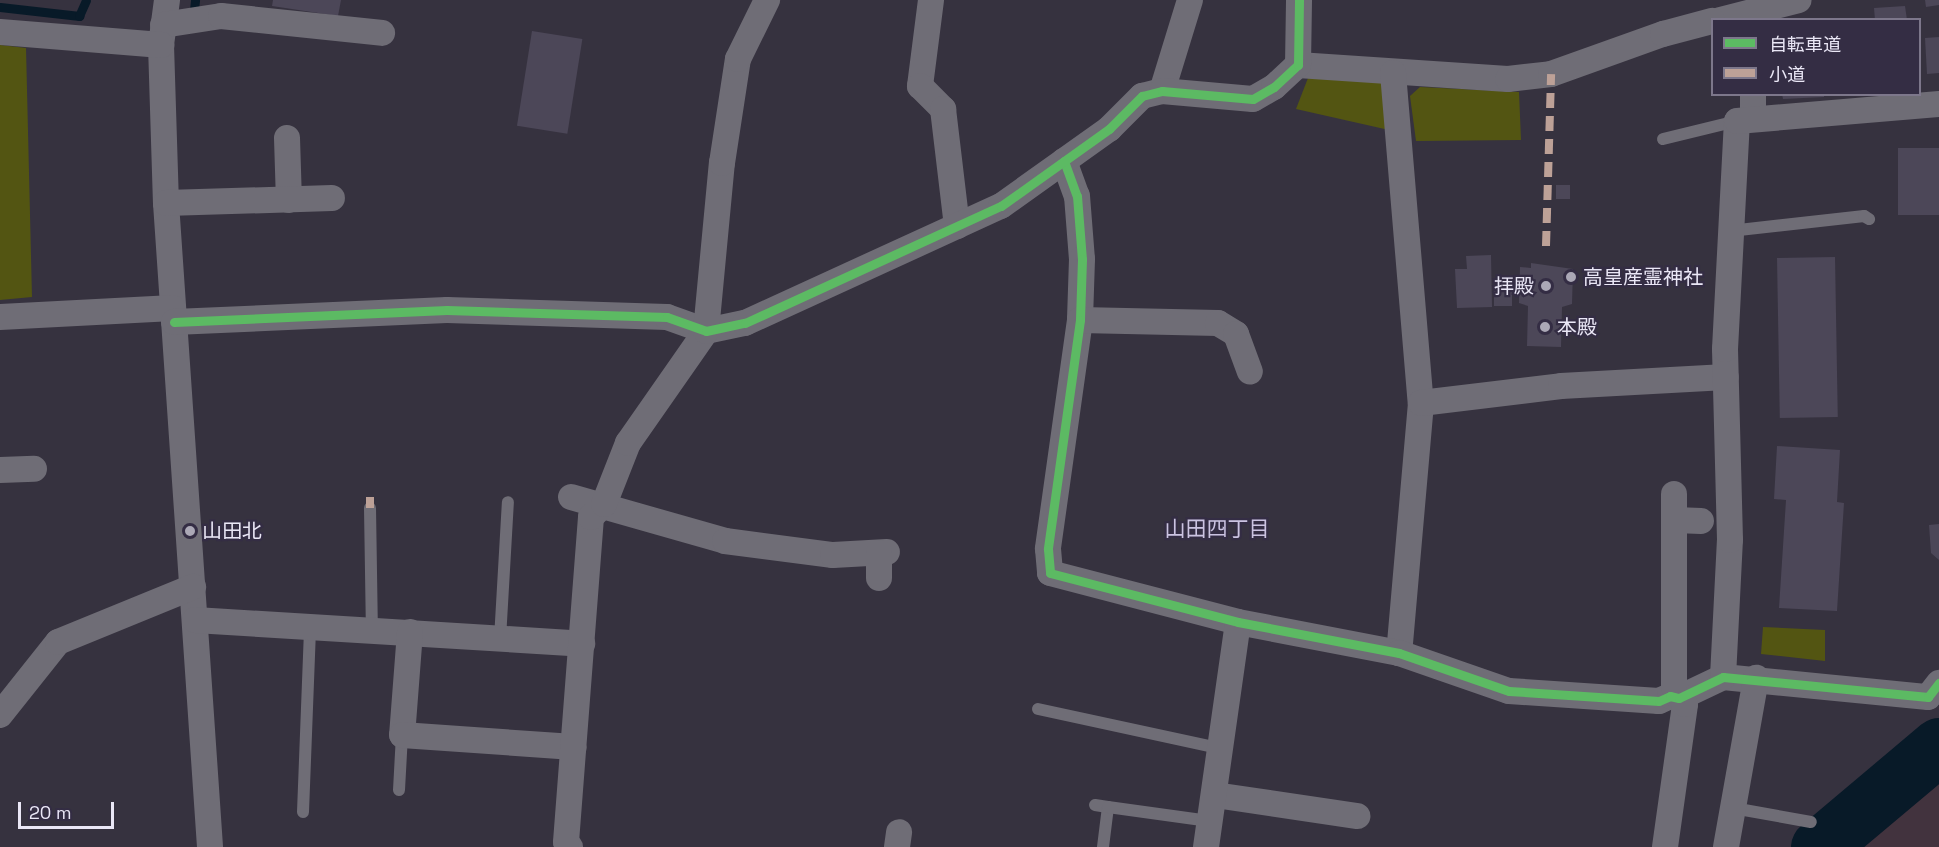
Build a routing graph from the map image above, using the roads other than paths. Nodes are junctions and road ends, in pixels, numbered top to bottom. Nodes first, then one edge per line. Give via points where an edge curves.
1 (167, 0) edge
2 (767, 0) edge
3 (931, 0) edge
4 (1190, 0) edge
5 (1299, 0) edge
6 (1799, 0) edge
7 (1750, 16) edge
8 (1735, 18) edge
9 (1711, 22) edge
10 (0, 32) edge
11 (382, 33) dead end
12 (162, 35) junction
13 (1298, 65) junction
14 (1394, 73) junction
15 (1162, 91) junction
16 (1939, 104) edge
17 (1748, 112) edge
18 (287, 138) dead end
19 (1663, 139) dead end
20 (1064, 161) junction
21 (332, 198) dead end
22 (289, 200) junction
23 (166, 202) junction
24 (1869, 219) dead end
25 (957, 226) junction
26 (1730, 231) junction
27 (174, 315) junction
28 (0, 317) edge
29 (1080, 320) junction
30 (706, 331) junction
31 (1250, 372) dead end
32 (1726, 377) junction
33 (1421, 403) junction
34 (34, 469) dead end
35 (0, 470) edge
36 (1674, 494) dead end
37 (571, 497) dead end
38 (508, 502) dead end
39 (604, 504) junction
40 (370, 508) dead end
41 (1675, 520) junction
42 (1701, 520) dead end
43 (882, 561) dead end
44 (193, 587) junction
45 (195, 620) junction
46 (1238, 622) junction
47 (310, 627) junction
48 (372, 630) junction
49 (410, 632) junction
50 (500, 639) junction
51 (582, 644) junction
52 (1399, 653) junction
53 (1723, 677) junction
54 (1756, 678) junction
55 (1939, 683) edge
56 (1679, 698) junction
57 (1038, 709) dead end
58 (0, 715) edge
59 (402, 735) junction
60 (574, 747) junction
61 (1219, 748) junction
62 (399, 790) dead end
63 (1215, 795) junction
64 (1095, 805) dead end
65 (1108, 807) junction
66 (1733, 808) junction
67 (303, 812) dead end
68 (1357, 816) dead end
69 (1209, 821) junction
70 (1811, 822) dead end
71 (210, 847) edge
72 (570, 847) edge
73 (1103, 847) edge
74 (1206, 847) edge
75 (1665, 847) edge
76 (1726, 847) edge

1 - 12 street
2 - 30 street via 738,58 722,163
3 - 25 street via 920,86 943,109
4 - 15 street
5 - 13 street
6 - 7 street
7 - 8 street
9 - 14 street via 1663,34 1551,74 1508,79
10 - 12 street
11 - 12 street via 221,16
12 - 23 street
13 - 14 street
13 - 15 street via 1274,87 1253,99
14 - 33 street
15 - 20 street via 1142,96 1109,129
16 - 17 street
17 - 19 lane
17 - 26 street
18 - 22 street
20 - 25 street via 1001,206
20 - 29 street via 1077,196 1082,259
21 - 22 street
22 - 23 street
23 - 27 street
24 - 26 lane via 1864,216
25 - 30 street via 745,323
26 - 32 street
27 - 28 street
27 - 30 street via 447,310 667,317
27 - 44 street
29 - 31 street via 1218,323 1236,334
29 - 46 street via 1048,549 1050,573
30 - 39 street via 628,443
32 - 33 street via 1561,386
32 - 53 street via 1730,540
33 - 52 street
34 - 35 street
36 - 41 street
37 - 39 street
38 - 50 lane
39 - 43 street via 725,541 800,558 833,555
39 - 51 street via 591,517
40 - 48 lane
41 - 42 street
41 - 56 street via 1674,687
44 - 45 street
44 - 58 street via 58,642
45 - 47 street
45 - 71 street
46 - 52 street
46 - 61 street
47 - 48 street
47 - 67 lane
48 - 49 street
49 - 50 street
49 - 59 street
50 - 51 street
51 - 60 street
52 - 56 street via 1509,691 1594,699
53 - 54 street
53 - 56 street
54 - 55 street via 1929,697
54 - 66 street
56 - 75 street via 1685,704
57 - 61 lane
59 - 60 street
59 - 62 lane
60 - 72 street via 566,842
61 - 63 street
63 - 68 street
63 - 69 street
64 - 65 lane
65 - 69 lane
65 - 73 lane
66 - 70 lane
66 - 76 street
69 - 74 street

